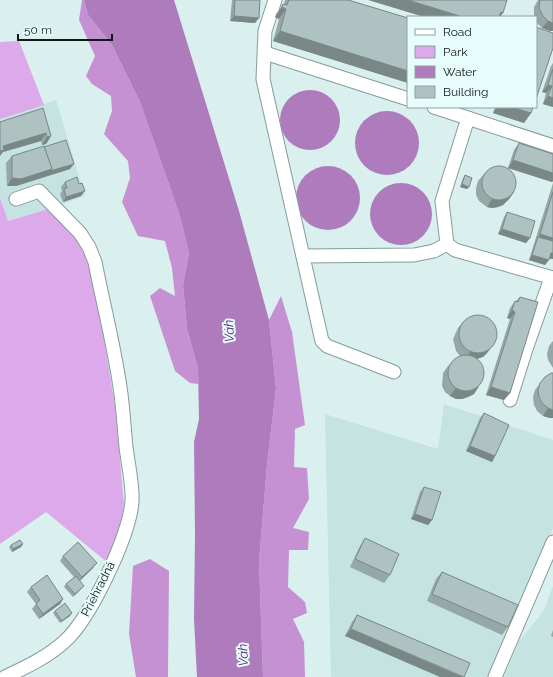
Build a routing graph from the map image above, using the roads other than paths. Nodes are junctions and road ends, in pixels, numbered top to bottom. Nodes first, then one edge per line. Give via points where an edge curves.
1 (275, 0) edge
2 (265, 53) junction
3 (407, 99) edge
4 (437, 108) edge
5 (468, 118) junction
6 (553, 146) edge
7 (16, 199) dead end
8 (447, 244) junction
9 (303, 256) junction
10 (552, 278) edge
11 (394, 372) dead end
12 (510, 400) edge
13 (553, 542) edge
14 (5, 677) edge
15 (495, 677) edge

1 - 2 street via 265,31
2 - 3 street
2 - 9 street via 263,79
4 - 5 street
5 - 6 street
5 - 8 street via 442,201
7 - 14 street, Priehradná via 39,191 80,233 95,262 120,386 132,501 128,522 115,557 90,609 69,637 42,659
8 - 9 street via 434,251 414,255
8 - 10 street via 455,250
9 - 11 street via 322,342
10 - 12 street
13 - 15 street

